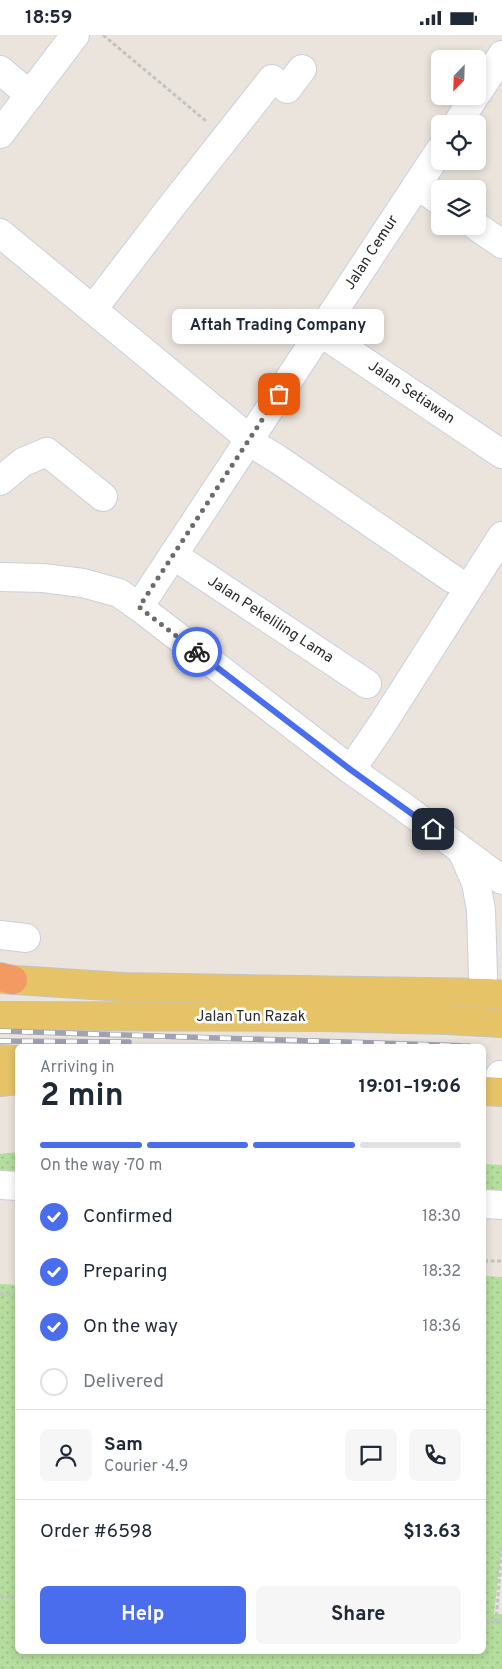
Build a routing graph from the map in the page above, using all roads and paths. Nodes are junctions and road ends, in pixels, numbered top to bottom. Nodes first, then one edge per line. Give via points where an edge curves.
1 (75, 35) edge
2 (103, 35) edge
3 (502, 55) edge
4 (0, 70) edge
5 (287, 79) dead end
6 (486, 80) edge
7 (30, 95) junction
8 (0, 134) edge
9 (225, 138) junction
10 (431, 164) edge
11 (417, 185) junction
12 (431, 195) edge
13 (0, 233) edge
14 (486, 233) edge
15 (502, 245) edge
16 (93, 309) junction
17 (320, 332) junction
18 (248, 441) junction
19 (502, 454) edge
20 (0, 481) edge
21 (103, 497) dead end
22 (502, 536) edge
23 (173, 555) junction
24 (0, 577) edge
25 (453, 579) dead end
26 (139, 607) junction
27 (367, 684) dead end
28 (351, 770) junction
29 (461, 849) junction
30 (502, 879) edge
31 (502, 952) edge
32 (482, 976) junction
33 (4, 979) edge
34 (456, 993) junction
35 (502, 995) edge
36 (0, 1016) edge
37 (502, 1023) edge
38 (0, 1059) edge
39 (15, 1060) edge
40 (15, 1080) edge
41 (0, 1082) edge
42 (0, 1185) edge
43 (15, 1186) edge
44 (486, 1204) edge
45 (502, 1205) edge
46 (486, 1261) edge
47 (502, 1261) edge
48 (0, 1294) edge
49 (15, 1295) edge
50 (502, 1543) edge
51 (0, 1596) edge
52 (15, 1597) edge
53 (486, 1621) edge
54 (496, 1622) junction
55 (502, 1622) edge

1 - 7 street
2 - 9 path
3 - 6 street
4 - 7 street
5 - 9 street
7 - 8 street
9 - 16 street
10 - 11 street, Jalan Cemur
11 - 12 street
11 - 17 street, Jalan Cemur
13 - 16 street
14 - 15 street
16 - 18 street
17 - 18 street, Jalan Cemur
17 - 19 street, Jalan Setiawan
18 - 23 street, Jalan Cemur
18 - 25 street
20 - 21 street via 23,463 47,452
22 - 28 street
23 - 26 street, Jalan Cemur
23 - 27 street, Jalan Pekeliling Lama
24 - 26 street via 83,583 119,593
26 - 28 street
28 - 29 street
29 - 30 street
29 - 32 street via 476,883 481,910
31 - 32 street
32 - 34 street
33 - 34 main road, Jalan Tun Razak via 123,987
34 - 35 main road, Jalan Tun Razak
36 - 37 main road, Jalan Tun Razak via 342,1018
38 - 39 main road
40 - 41 main road
42 - 43 street
44 - 45 street
46 - 47 path
48 - 49 path
50 - 54 path
51 - 52 path
53 - 54 path
54 - 55 path

